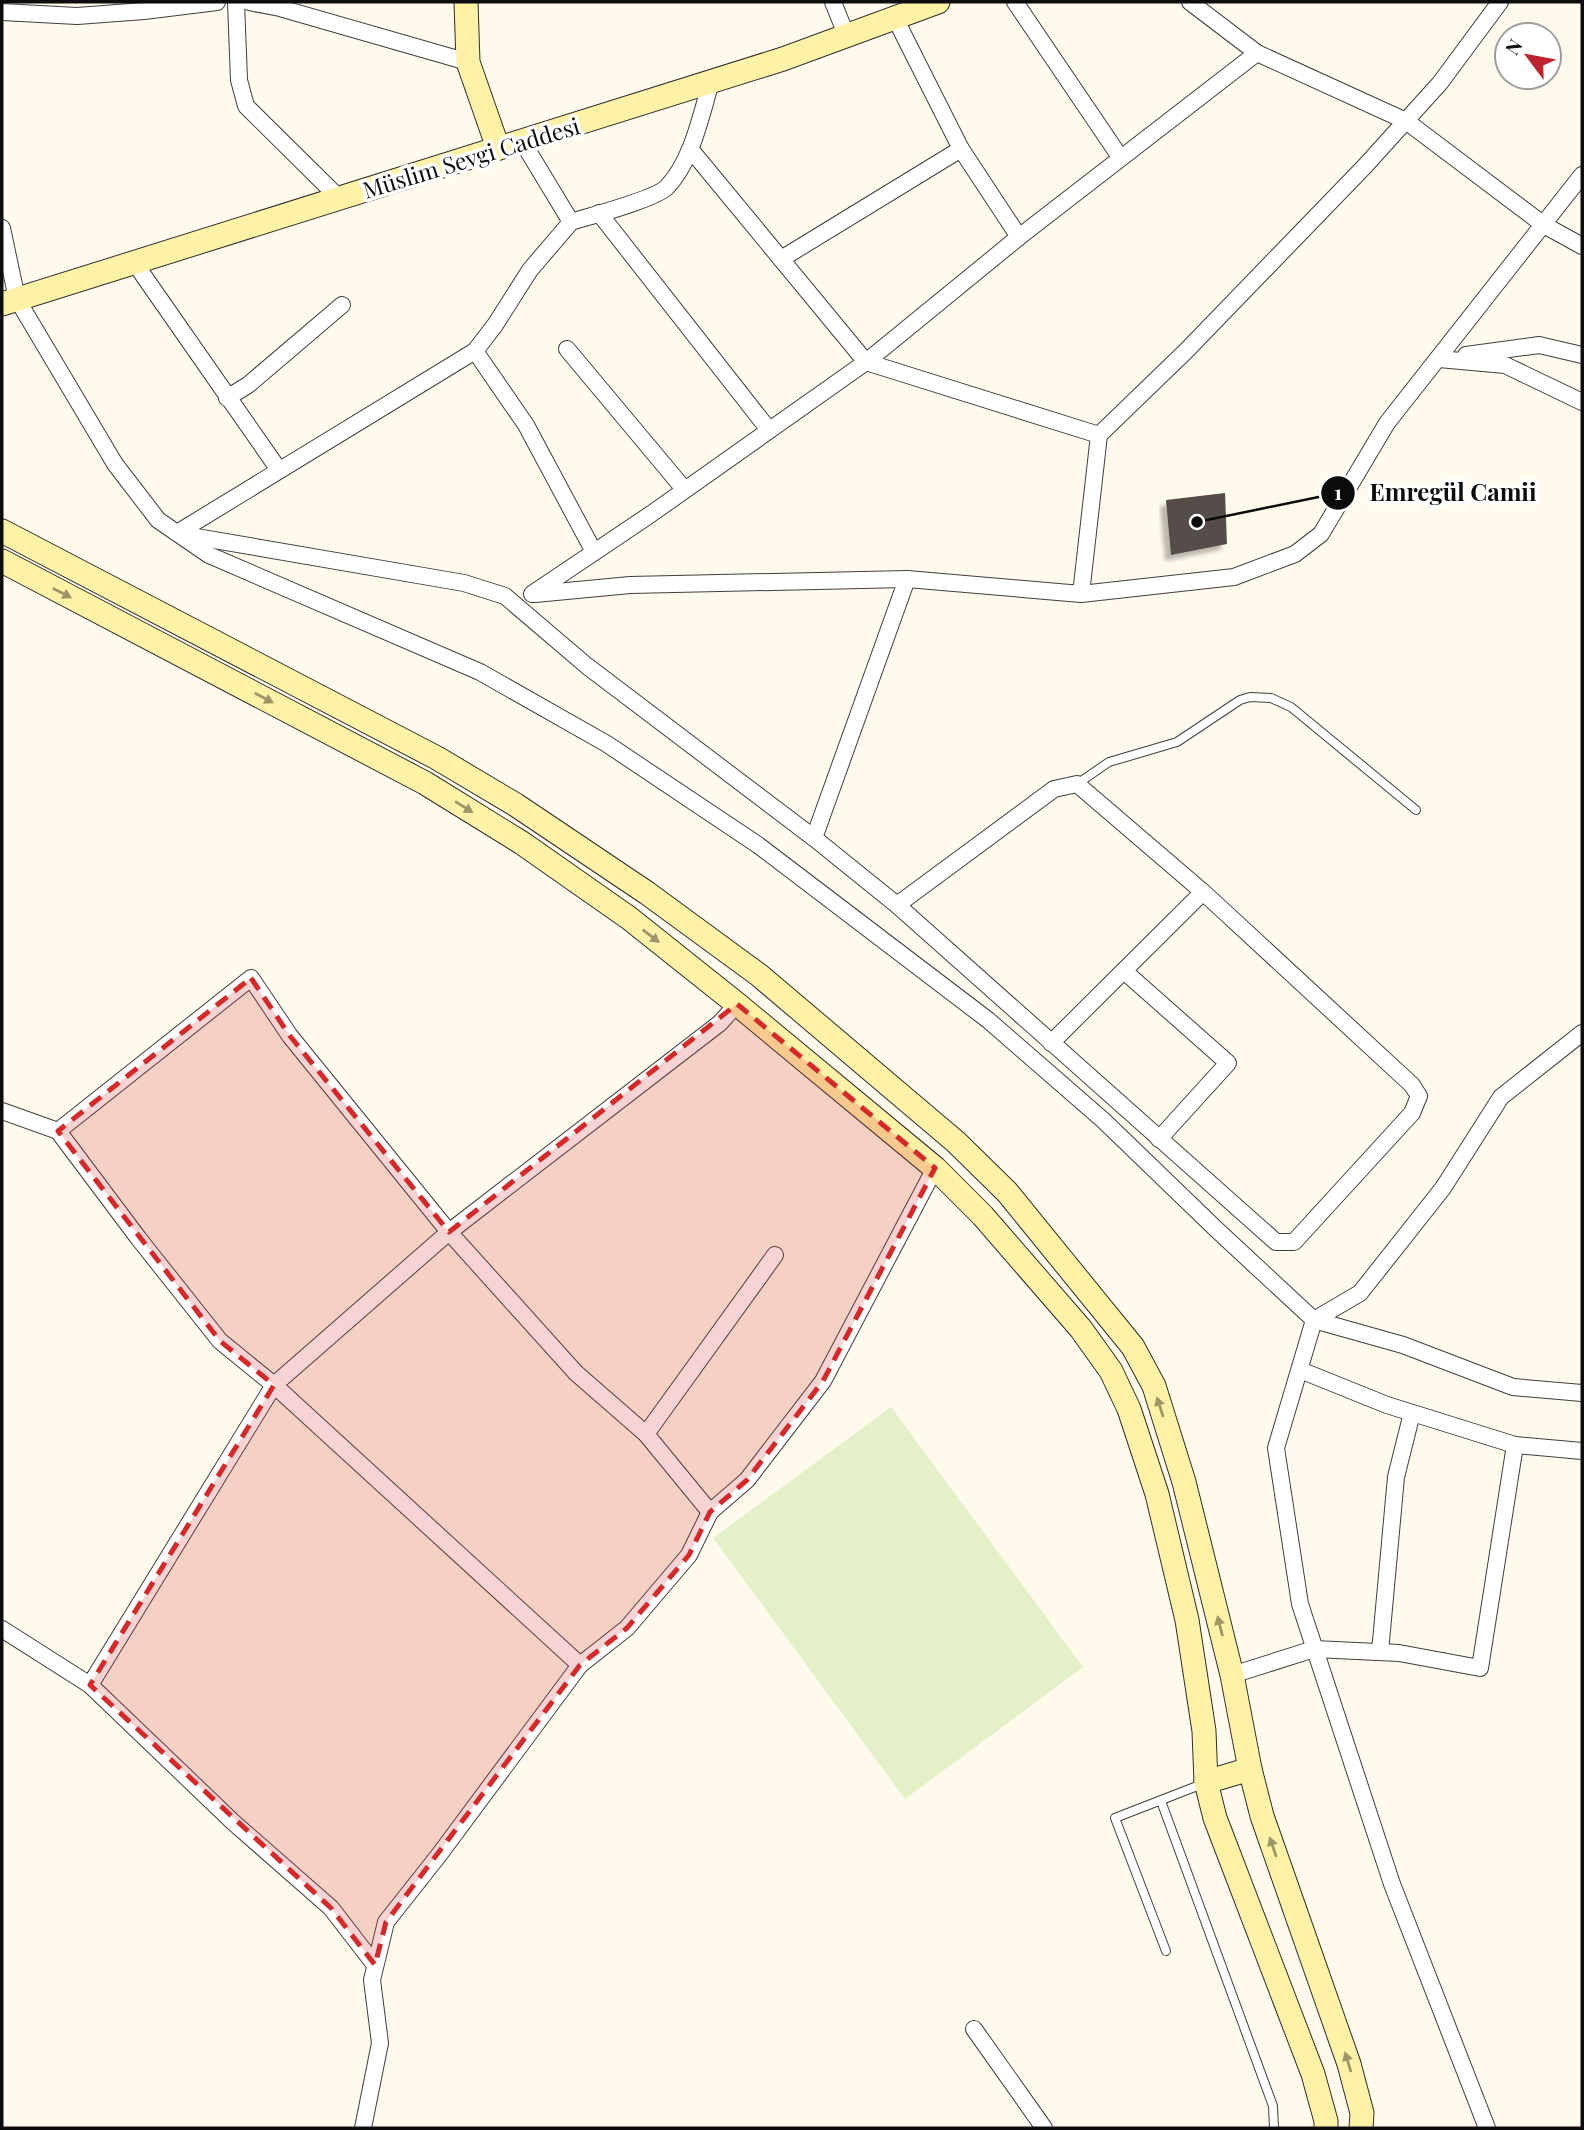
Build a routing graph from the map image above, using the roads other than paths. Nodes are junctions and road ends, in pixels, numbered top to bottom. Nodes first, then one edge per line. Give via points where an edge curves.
1 (216, 2) edge
2 (236, 2) edge
3 (249, 2) edge
4 (466, 2) edge
5 (833, 2) edge
6 (938, 2) edge
7 (1015, 2) edge
8 (1190, 2) edge
9 (1500, 2) edge
10 (281, 5) edge
11 (145, 6) edge
12 (2, 12) edge
13 (895, 18) junction
14 (847, 37) junction
15 (1257, 53) junction
16 (468, 62) junction
17 (711, 82) junction
18 (1406, 121) junction
19 (522, 141) junction
20 (498, 148) junction
21 (961, 149) junction
22 (691, 150) junction
23 (1120, 157) junction
24 (1582, 175) edge
25 (339, 198) junction
26 (598, 213) junction
27 (571, 222) junction
28 (1545, 225) junction
29 (2, 229) edge
30 (1019, 237) junction
31 (1582, 246) edge
32 (781, 259) junction
33 (134, 262) junction
34 (9, 301) edge
35 (342, 305) dead end
36 (567, 349) dead end
37 (475, 351) junction
38 (1582, 355) edge
39 (1439, 359) junction
40 (866, 362) junction
41 (227, 398) junction
42 (1582, 402) edge
43 (769, 430) junction
44 (1098, 435) junction
45 (279, 470) junction
46 (684, 489) junction
47 (2, 531) edge
48 (178, 534) junction
49 (594, 552) junction
50 (2, 561) edge
51 (906, 579) junction
52 (532, 594) junction
53 (1081, 594) junction
54 (505, 596) junction
55 (1077, 784) junction
56 (1416, 810) dead end
57 (814, 838) junction
58 (1203, 892) junction
59 (897, 905) junction
60 (1124, 971) junction
61 (737, 1004) junction
62 (1582, 1033) edge
63 (1051, 1043) junction
64 (2, 1111) edge
65 (58, 1131) junction
66 (1159, 1139) junction
67 (957, 1142) junction
68 (935, 1168) junction
69 (449, 1232) junction
70 (775, 1255) dead end
71 (1314, 1320) junction
72 (1300, 1370) junction
73 (274, 1385) junction
74 (1582, 1393) edge
75 (1412, 1413) junction
76 (646, 1434) junction
77 (1515, 1445) junction
78 (1582, 1451) edge
79 (710, 1512) junction
80 (2, 1629) edge
81 (1314, 1648) junction
82 (1380, 1652) junction
83 (580, 1665) junction
84 (1241, 1672) junction
85 (90, 1685) junction
86 (1250, 1769) junction
87 (1206, 1782) junction
88 (1161, 1801) junction
89 (1166, 1951) dead end
90 (375, 1965) junction
91 (974, 2029) dead end
92 (362, 2128) edge
93 (1044, 2128) edge
94 (1274, 2128) edge
95 (1326, 2128) edge
96 (1361, 2128) edge
97 (1487, 2128) edge

1 - 11 street
2 - 25 street via 239,80 246,106
3 - 10 street
4 - 16 street
5 - 14 street
6 - 13 street, Müslim Sevgi Caddesi
7 - 23 street
8 - 15 street
9 - 18 street
10 - 16 street
11 - 12 street via 77,16
13 - 14 street, Müslim Sevgi Caddesi
13 - 21 street
14 - 17 street, Müslim Sevgi Caddesi
15 - 18 street
15 - 23 street
16 - 20 street
17 - 19 street, Müslim Sevgi Caddesi
17 - 22 street
18 - 28 street
18 - 44 street
19 - 20 street, Müslim Sevgi Caddesi
19 - 27 street
20 - 25 street, Müslim Sevgi Caddesi
21 - 30 street
21 - 32 street
22 - 26 street via 667,188
22 - 32 street
23 - 30 street
24 - 28 street
25 - 33 street, Müslim Sevgi Caddesi
26 - 27 street
26 - 43 street
27 - 37 street via 530,271
28 - 31 street
28 - 39 street
29 - 34 street
30 - 40 street
32 - 40 street
33 - 34 street, Müslim Sevgi Caddesi
33 - 41 street
34 - 48 street via 115,464 158,520
35 - 41 street
36 - 46 street
37 - 45 street
37 - 49 street via 526,425
38 - 39 street via 1539,345
39 - 42 street via 1505,365
39 - 53 street via 1387,423 1321,534 1295,554 1234,577
40 - 43 street
40 - 44 street
41 - 45 street
43 - 46 street
44 - 53 street
45 - 48 street
46 - 49 street
47 - 67 street via 437,758 516,805 647,892 759,975
48 - 54 street via 464,583
48 - 71 street via 209,555 480,672 607,744 758,845 988,1020 1104,1120
49 - 52 street
50 -> 61 street via 425,783 629,918
51 - 52 street via 630,585
51 - 53 street
51 - 57 street
52 - 54 street
54 - 57 street via 587,666
55 - 56 lane via 1109,762 1177,742 1231,705 1261,697 1291,708
55 - 58 street
55 - 59 street via 1054,789
57 - 59 street
58 - 60 street
58 - 66 street via 1412,1084 1419,1096 1412,1113 1294,1242 1276,1242
59 - 63 street
60 - 63 street
60 - 66 street via 1228,1063
61 - 68 street
61 - 69 street via 720,1023
62 - 71 street via 1501,1097 1443,1188 1360,1293
63 - 66 street
64 - 65 street
65 - 69 street via 251,978 290,1036
65 - 73 street via 220,1341
67 - 68 street
84 -> 67 street via 1154,1386 1133,1348 1007,1192
68 - 79 street via 823,1381 747,1480
68 - 87 street via 1081,1329 1111,1371 1129,1409 1157,1494 1187,1620 1205,1731
69 - 73 street
69 - 76 street via 576,1373
70 - 76 street
71 - 72 street
71 - 74 street via 1403,1345 1513,1387
72 - 75 street
72 - 81 street via 1276,1448 1300,1604
73 - 83 street
73 - 85 street
75 - 77 street
75 - 82 street via 1396,1477
76 - 79 street
77 - 78 street
77 - 82 street via 1480,1668
79 - 83 street via 689,1555 627,1628
80 - 85 street
81 - 82 street
81 - 84 street
81 - 97 street via 1392,1884
83 - 90 street via 386,1922
84 - 86 street
85 - 90 street via 331,1908
86 - 87 street
96 -> 86 street via 1362,2113 1349,2064 1262,1816
87 - 88 lane
87 - 95 street via 1215,1818 1313,2074
88 - 89 lane via 1115,1818
88 - 94 lane via 1273,2106
90 - 92 street via 372,1980 380,2043
91 - 93 street

